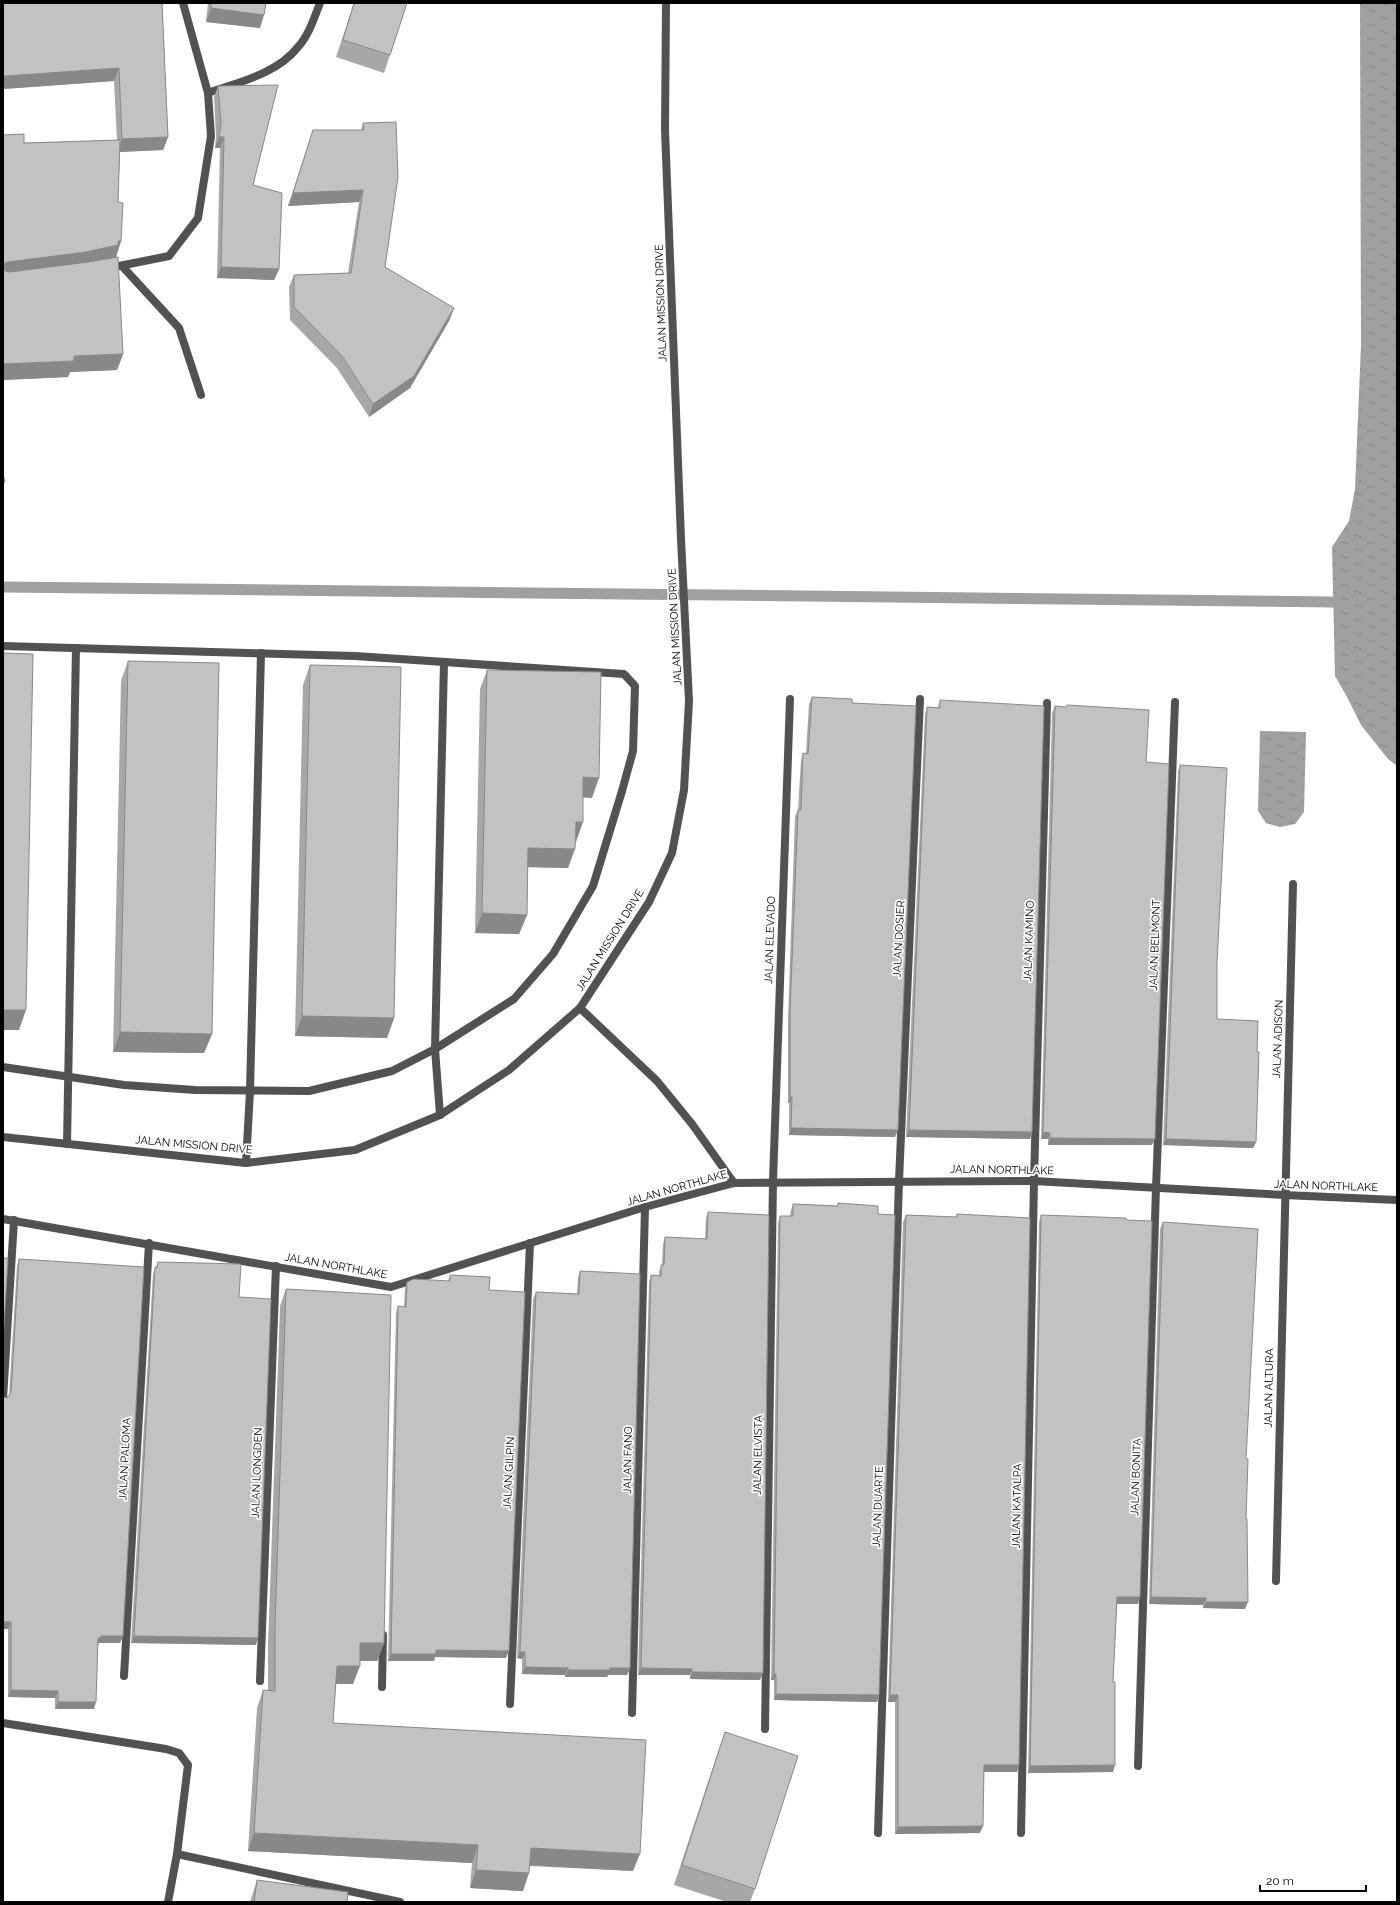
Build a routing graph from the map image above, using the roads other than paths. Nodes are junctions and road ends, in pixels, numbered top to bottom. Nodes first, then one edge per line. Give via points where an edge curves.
1 (183, 3) edge
2 (320, 3) edge
3 (666, 3) edge
4 (208, 93) junction
5 (122, 266) junction
6 (101, 270) edge
7 (201, 396) dead end
8 (3, 646) edge
9 (76, 648) junction
10 (261, 653) junction
11 (444, 662) junction
12 (790, 699) dead end
13 (920, 699) dead end
14 (1175, 702) dead end
15 (1047, 703) dead end
16 (1293, 884) dead end
17 (580, 1008) junction
18 (435, 1050) junction
19 (3, 1068) edge
20 (69, 1077) junction
21 (250, 1091) junction
22 (440, 1115) junction
23 (3, 1137) edge
24 (67, 1144) junction
25 (246, 1163) junction
26 (773, 1181) junction
27 (899, 1181) junction
28 (1034, 1181) junction
29 (734, 1183) junction
30 (1156, 1188) junction
31 (1284, 1195) junction
32 (1397, 1200) edge
33 (645, 1207) junction
34 (3, 1219) edge
35 (14, 1220) junction
36 (148, 1244) junction
37 (530, 1244) junction
38 (276, 1266) junction
39 (3, 1399) edge
40 (1276, 1581) dead end
41 (383, 1624) edge
42 (124, 1676) dead end
43 (260, 1681) dead end
44 (382, 1687) dead end
45 (510, 1704) dead end
46 (632, 1713) dead end
47 (3, 1722) edge
48 (765, 1729) dead end
49 (1138, 1766) dead end
50 (878, 1833) dead end
51 (1021, 1833) dead end
52 (177, 1854) junction
53 (168, 1902) edge
54 (400, 1902) edge

1 - 4 street
2 - 4 street via 306,36 290,56 269,71
3 - 17 street, JALAN MISSION DRIVE via 665,130 690,701 684,790 672,853 649,902
4 - 5 street via 211,136 198,218 169,256
5 - 6 street
5 - 7 street via 179,328
8 - 9 street
9 - 10 street
9 - 20 street
10 - 11 street
10 - 21 street
11 - 18 street
11 - 18 street via 624,674 635,686 635,720 633,751 593,886 553,954 514,1000
12 - 26 street, JALAN ELEVADO
13 - 27 street, JALAN DOSIER
14 - 30 street, JALAN BELMONT
15 - 28 street, JALAN KAMINO
16 - 31 street, JALAN ADISON
17 - 22 street, JALAN MISSION DRIVE via 509,1070
17 - 29 street via 657,1081 692,1124
18 - 21 street via 392,1071 309,1091
18 - 22 street
19 - 20 street
20 - 21 street via 124,1085
20 - 24 street
21 - 25 street
22 - 25 street, JALAN MISSION DRIVE via 355,1150
23 - 24 street, JALAN MISSION DRIVE
24 - 25 street, JALAN MISSION DRIVE
26 - 27 street, JALAN NORTHLAKE
26 - 29 street, JALAN NORTHLAKE
26 - 48 street, JALAN ELVISTA
27 - 28 street, JALAN NORTHLAKE
27 - 50 street, JALAN DUARTE
28 - 30 street, JALAN NORTHLAKE
28 - 51 street, JALAN KATALPA
29 - 33 street, JALAN NORTHLAKE
30 - 31 street, JALAN NORTHLAKE
30 - 49 street, JALAN BONITA
31 - 32 street, JALAN NORTHLAKE
31 - 40 street, JALAN ALTURA
33 - 37 street, JALAN NORTHLAKE
33 - 46 street, JALAN FANO
34 - 35 street, JALAN NORTHLAKE
35 - 36 street, JALAN NORTHLAKE
35 - 39 street
36 - 38 street, JALAN NORTHLAKE
36 - 42 street, JALAN PALOMA
37 - 38 street, JALAN NORTHLAKE via 391,1291
37 - 45 street, JALAN GILPIN
38 - 43 street, JALAN LONGDEN
41 - 44 street
47 - 52 street via 179,1753 188,1765
52 - 53 street
52 - 54 street

